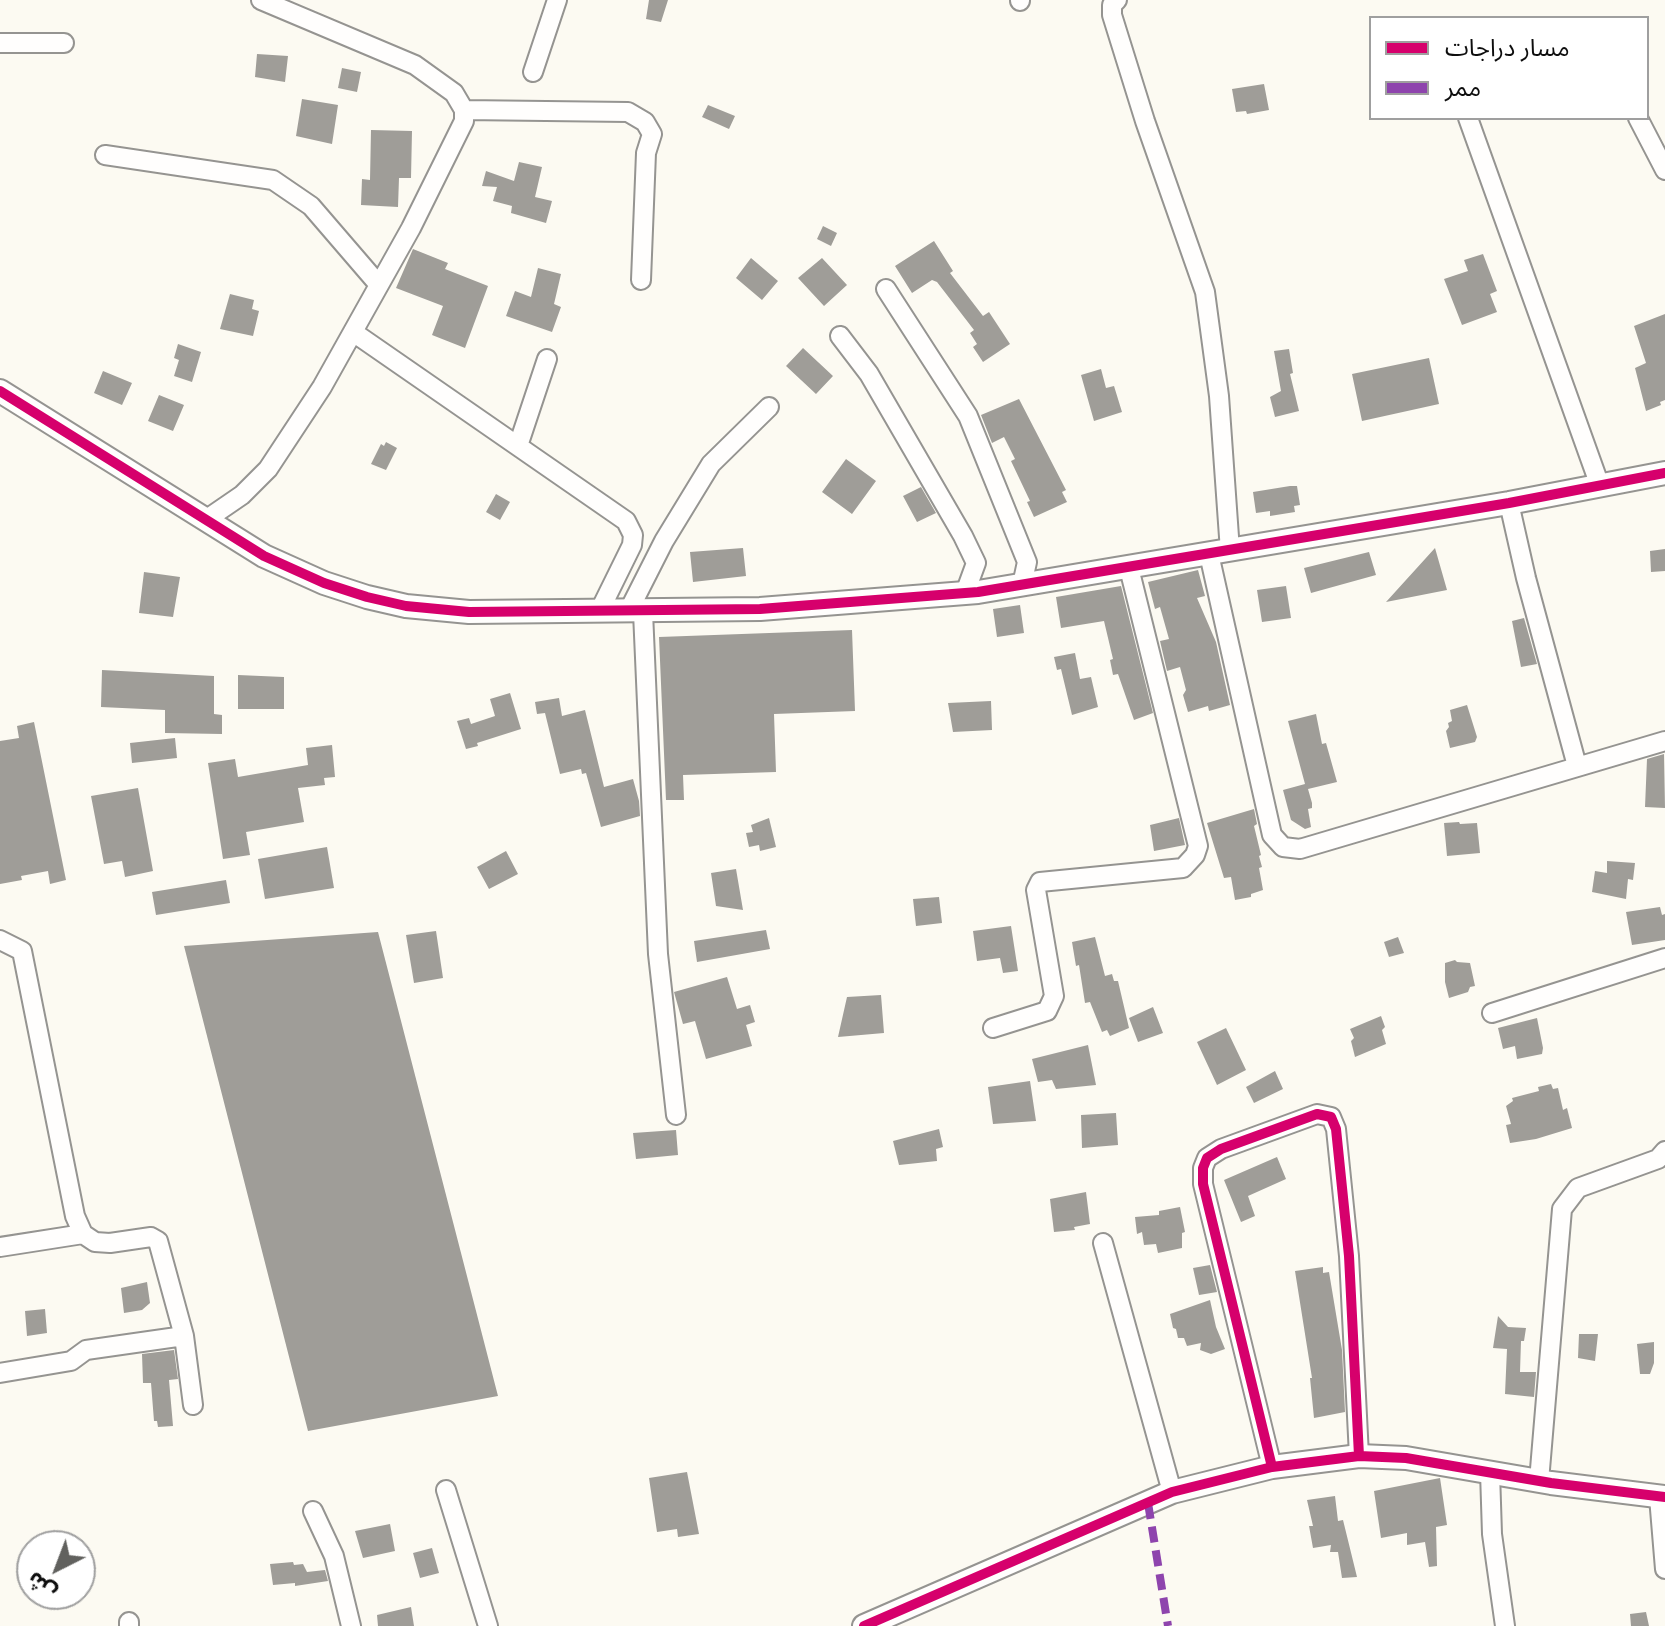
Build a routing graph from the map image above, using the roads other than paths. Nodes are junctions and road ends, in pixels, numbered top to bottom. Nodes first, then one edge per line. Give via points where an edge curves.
1 (261, 0) edge
2 (557, 0) edge
3 (1117, 0) edge
4 (0, 43) edge
5 (64, 43) dead end
6 (533, 72) dead end
7 (464, 110) junction
8 (1469, 120) edge
9 (1639, 120) edge
10 (105, 155) dead end
11 (1665, 170) edge
12 (641, 280) dead end
13 (379, 285) junction
14 (886, 289) dead end
15 (353, 332) junction
16 (840, 336) dead end
17 (547, 359) dead end
18 (0, 391) edge
19 (769, 407) dead end
20 (518, 446) junction
21 (1665, 473) edge
22 (1600, 486) junction
23 (1509, 503) junction
24 (207, 519) junction
25 (1220, 552) junction
26 (1129, 568) junction
27 (1022, 585) junction
28 (965, 593) junction
29 (599, 612) junction
30 (635, 612) junction
31 (1665, 741) edge
32 (1577, 766) junction
33 (0, 940) edge
34 (1665, 958) edge
35 (1492, 1013) dead end
36 (993, 1028) dead end
37 (676, 1115) dead end
38 (1665, 1151) edge
39 (83, 1234) junction
40 (1103, 1243) dead end
41 (0, 1247) edge
42 (184, 1336) junction
43 (0, 1373) edge
44 (193, 1405) dead end
45 (1359, 1456) junction
46 (1272, 1467) junction
47 (1490, 1472) junction
48 (1539, 1481) junction
49 (446, 1490) dead end
50 (1172, 1492) junction
51 (1662, 1497) edge
52 (313, 1511) dead end
53 (1665, 1569) edge
54 (351, 1626) edge
55 (488, 1626) edge
56 (864, 1626) edge
57 (1505, 1626) edge

1 - 7 street via 415,65 454,93
2 - 6 street
3 - 25 street via 1112,15 1205,292 1219,396
4 - 5 street
7 - 12 street via 628,112 645,122 652,134 646,153
7 - 13 street via 464,121
8 - 22 street
9 - 11 street
10 - 13 street via 273,180 311,206
13 - 15 street
14 - 27 street via 968,416 1027,562
15 - 20 street
15 - 24 street via 268,469
16 - 28 street via 869,374 963,536 976,563
17 - 20 street
18 - 24 street
19 - 30 street via 711,464 664,541
20 - 29 street via 626,521 633,535
21 - 22 street
22 - 23 street
23 - 25 street
23 - 32 street
24 - 29 street via 264,556 367,597 469,612
25 - 26 street
25 - 32 street via 1272,835 1283,847 1300,849
26 - 27 street
26 - 36 street via 1198,846 1183,868 1040,882 1036,890 1054,996 1047,1011
27 - 28 street
28 - 30 street via 760,609
29 - 30 street
30 - 37 street via 658,954
31 - 32 street
33 - 39 street via 22,951 75,1216
34 - 35 street
38 - 48 street via 1658,1159 1578,1188 1562,1209
39 - 41 street
39 - 42 street via 95,1242 151,1237 158,1241
40 - 50 street
42 - 43 street via 86,1350 71,1361
42 - 44 street
45 - 46 street
45 - 46 street via 1349,1256 1336,1129 1331,1117 1317,1114 1221,1149 1203,1168
45 - 47 street
46 - 50 street
47 - 48 street
47 - 57 street via 1492,1534
48 - 51 street
49 - 55 street
50 - 56 street
51 - 53 street
52 - 54 street via 334,1556

